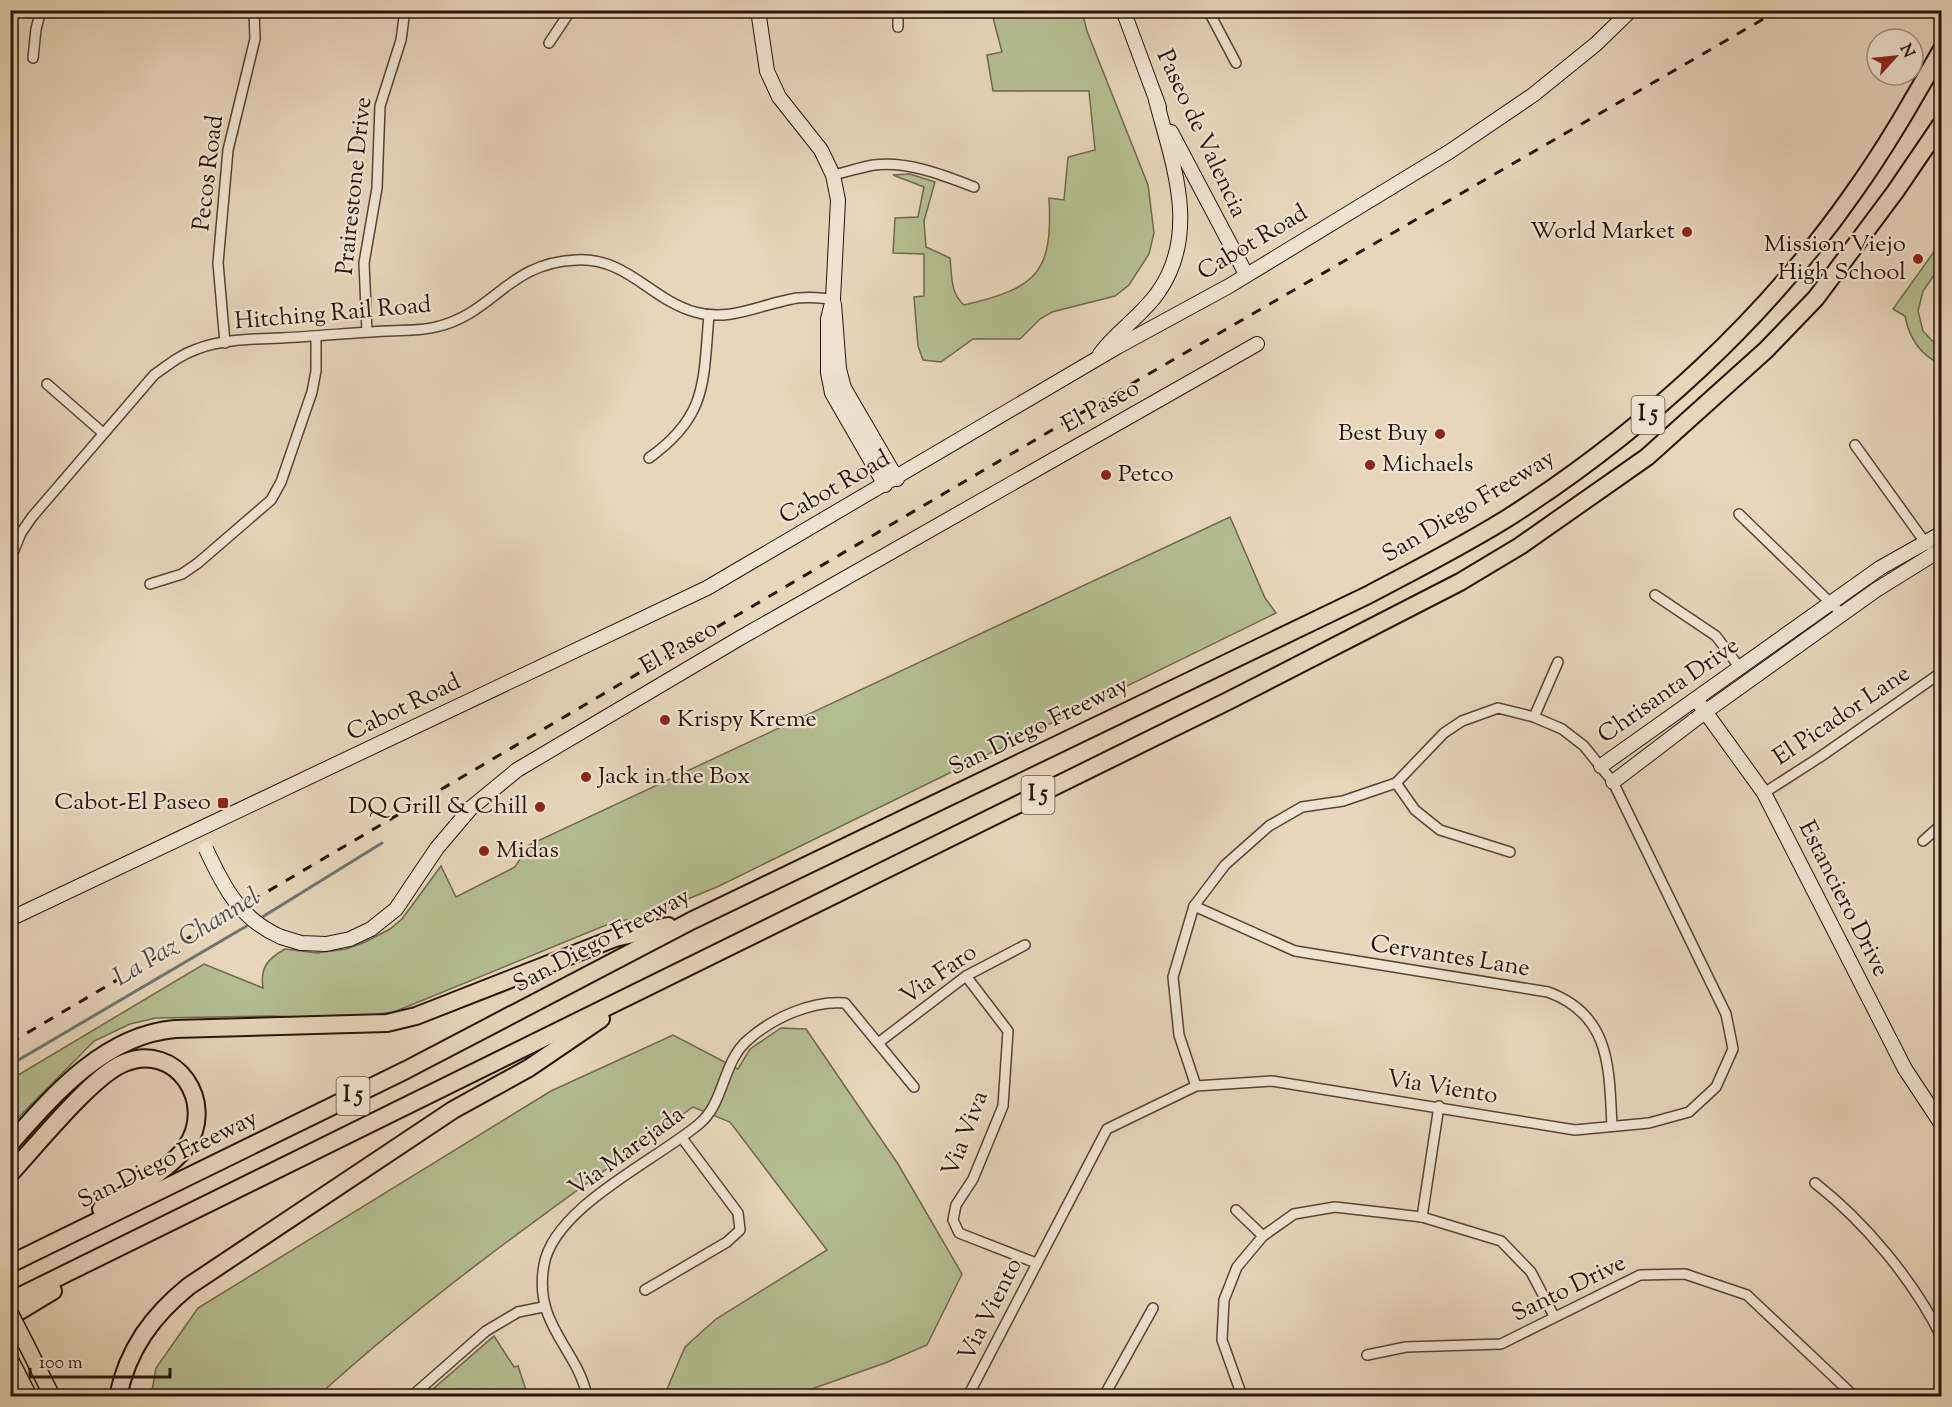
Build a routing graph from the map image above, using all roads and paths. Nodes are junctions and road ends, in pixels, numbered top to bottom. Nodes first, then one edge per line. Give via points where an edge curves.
1 (41, 10) edge
2 (254, 10) edge
3 (405, 10) edge
4 (571, 10) edge
5 (758, 10) edge
6 (898, 10) edge
7 (1122, 10) edge
8 (1208, 10) edge
9 (1631, 10) edge
10 (898, 27) dead end
11 (549, 43) dead end
12 (1941, 49) edge
13 (33, 58) dead end
14 (1236, 63) dead end
15 (1156, 100) junction
16 (1941, 123) edge
17 (833, 175) junction
18 (974, 187) dead end
19 (1246, 274) junction
20 (833, 299) junction
21 (709, 315) junction
22 (367, 333) junction
23 (316, 336) junction
24 (225, 343) junction
25 (1257, 344) dead end
26 (1096, 359) junction
27 (47, 384) dead end
28 (103, 433) junction
29 (1855, 445) dead end
30 (650, 458) dead end
31 (891, 482) junction
32 (1739, 514) dead end
33 (1941, 534) edge
34 (1932, 548) edge
35 (10, 560) edge
36 (150, 584) dead end
37 (1655, 595) dead end
38 (1830, 603) junction
39 (1842, 614) junction
40 (1558, 662) dead end
41 (1740, 668) junction
42 (1941, 672) edge
43 (1696, 699) junction
44 (1705, 712) junction
45 (1534, 717) junction
46 (1601, 766) junction
47 (1613, 782) junction
48 (1396, 783) junction
49 (1764, 793) junction
50 (1941, 825) edge
51 (197, 831) junction
52 (1923, 841) dead end
53 (1510, 852) dead end
54 (1194, 906) junction
55 (10, 919) edge
56 (691, 921) junction
57 (1025, 945) dead end
58 (966, 976) junction
59 (654, 983) junction
60 (878, 1043) junction
61 (1196, 1086) junction
62 (914, 1087) dead end
63 (1439, 1106) junction
64 (1941, 1125) edge
65 (1612, 1126) junction
66 (682, 1138) junction
67 (10, 1144) edge
68 (10, 1174) edge
69 (1815, 1183) dead end
70 (1236, 1210) dead end
71 (1422, 1217) junction
72 (153, 1231) junction
73 (1263, 1236) junction
74 (41, 1249) junction
75 (1036, 1263) junction
76 (10, 1264) edge
77 (645, 1290) dead end
78 (10, 1301) edge
79 (543, 1307) junction
80 (1153, 1308) dead end
81 (10, 1315) edge
82 (1554, 1316) junction
83 (1941, 1338) edge
84 (1367, 1355) dead end
85 (10, 1359) edge
86 (29, 1396) edge
87 (52, 1396) edge
88 (118, 1396) edge
89 (412, 1396) edge
90 (587, 1396) edge
91 (968, 1396) edge
92 (1104, 1396) edge
93 (1242, 1396) edge
94 (1854, 1396) edge

1 - 13 street
2 - 24 street, Pecos Road via 255,39 228,150 218,263
3 - 22 street, Prairestone Drive via 401,40 380,106 377,188 364,263
4 - 11 street
5 - 17 street via 767,71 779,97 821,150
6 - 10 street
7 - 15 street, Paseo de Valencia
8 - 14 street
9 - 19 street, Cabot Road via 1562,72 1481,132
12 - 56 highway, San Diego Freeway / I 5 via 1854,193 1749,319 1650,413 1514,514 1368,595
15 - 19 street, Paseo de Valencia
15 - 26 street via 1180,193 1180,235 1160,290
16 - 59 highway, I 5 via 1816,298 1766,350 1647,457 1529,540 1460,582 1259,685
17 - 18 street via 874,165 894,165
17 - 20 street via 838,200
19 - 26 street, Cabot Road
20 - 21 street, Hitching Rail Road via 792,299 747,312
20 - 31 street via 826,351 832,393
21 - 22 street, Hitching Rail Road via 669,301 635,276 608,264 579,259 531,268 483,305 453,322 434,328
21 - 30 street via 695,409 672,441
22 - 23 street, Hitching Rail Road
23 - 24 street, Hitching Rail Road
23 - 36 street via 312,392 271,500 198,563 182,574
24 - 28 street, Hitching Rail Road via 198,348 161,369
25 - 51 street, El Paseo, bridge via 740,638 517,770 452,829 389,916 350,939 316,944 281,938 257,926 224,888
26 - 31 street, Cabot Road
27 - 28 street
28 - 35 street, Hitching Rail Road via 32,516
29 - 34 street
31 - 51 street, Cabot Road via 707,588
32 - 38 street
33 - 34 street, Chrisanta Drive
34 - 38 street, Chrisanta Drive
34 - 39 street, Chrisanta Drive
37 - 41 street via 1716,636
38 - 39 street
38 - 41 street, Chrisanta Drive
39 - 44 street, Chrisanta Drive
40 - 45 street
41 - 43 street, Chrisanta Drive
42 - 49 street, El Picador Lane
43 - 44 street, Estanciero Drive
43 - 46 street, Chrisanta Drive
44 - 47 street, Chrisanta Drive
44 - 49 street, Estanciero Drive
45 - 46 street, Chrisanta Drive via 1562,729
45 - 48 street, Chrisanta Drive via 1498,708 1462,721
46 - 47 street, Via Viento
47 - 65 street, Via Viento via 1726,1014 1733,1049 1716,1087 1689,1112 1649,1123
48 - 53 street via 1415,810 1440,830
48 - 54 street, Chrisanta Drive via 1343,801 1302,807 1269,826 1225,865
49 - 64 street, Estanciero Drive via 1905,1070
50 - 52 street
51 - 55 street, Cabot Road
54 - 61 street, Chrisanta Drive via 1173,977 1179,1035
54 - 65 street, Cervantes Lane via 1295,951 1548,992 1567,999 1595,1024 1603,1042
56 - 67 highway via 615,938 416,1016 387,1023 175,1029 141,1034 92,1062
56 - 74 highway, San Diego Freeway / I 5 via 406,1070
57 - 58 street, Via Faro
58 - 60 street, Via Faro
58 - 75 street, Via Viva via 1008,1031 1003,1106 973,1179 956,1205 953,1220 959,1233
59 - 72 highway, I 5
59 - 88 highway via 529,1068 444,1116 189,1286 146,1329 129,1357
60 - 62 street, Via Marejada
60 - 66 street, Via Marejada via 845,1003 826,1004 774,1020 747,1040 729,1066 718,1098 704,1120
61 - 63 street, Via Viento via 1272,1081
61 - 75 street, Via Viento via 1107,1129
63 - 65 street, Via Viento via 1575,1130
63 - 71 street
66 - 77 street via 738,1213 740,1230 727,1242
66 - 79 street, Via Marejada via 579,1208 558,1233 544,1264
68 - 74 highway via 105,1072 126,1062 161,1061 174,1067 191,1086 197,1117 186,1147 166,1166
69 - 83 street via 1836,1200 1909,1282
70 - 73 street
71 - 73 street via 1335,1207 1294,1214
71 - 82 street via 1501,1241 1531,1272
72 - 78 highway, I 5
72 - 81 highway
73 - 93 street via 1237,1268 1224,1300 1222,1340
74 - 76 highway, San Diego Freeway / I 5
75 - 91 street, Via Viento
79 - 89 street via 518,1312 486,1331
79 - 90 street, Via Marejada
80 - 92 street
81 - 87 main road, bridge
82 - 84 street, Santo Drive via 1501,1344 1406,1347
82 - 94 street, Santo Drive via 1640,1275 1685,1274 1747,1295
85 - 86 main road

